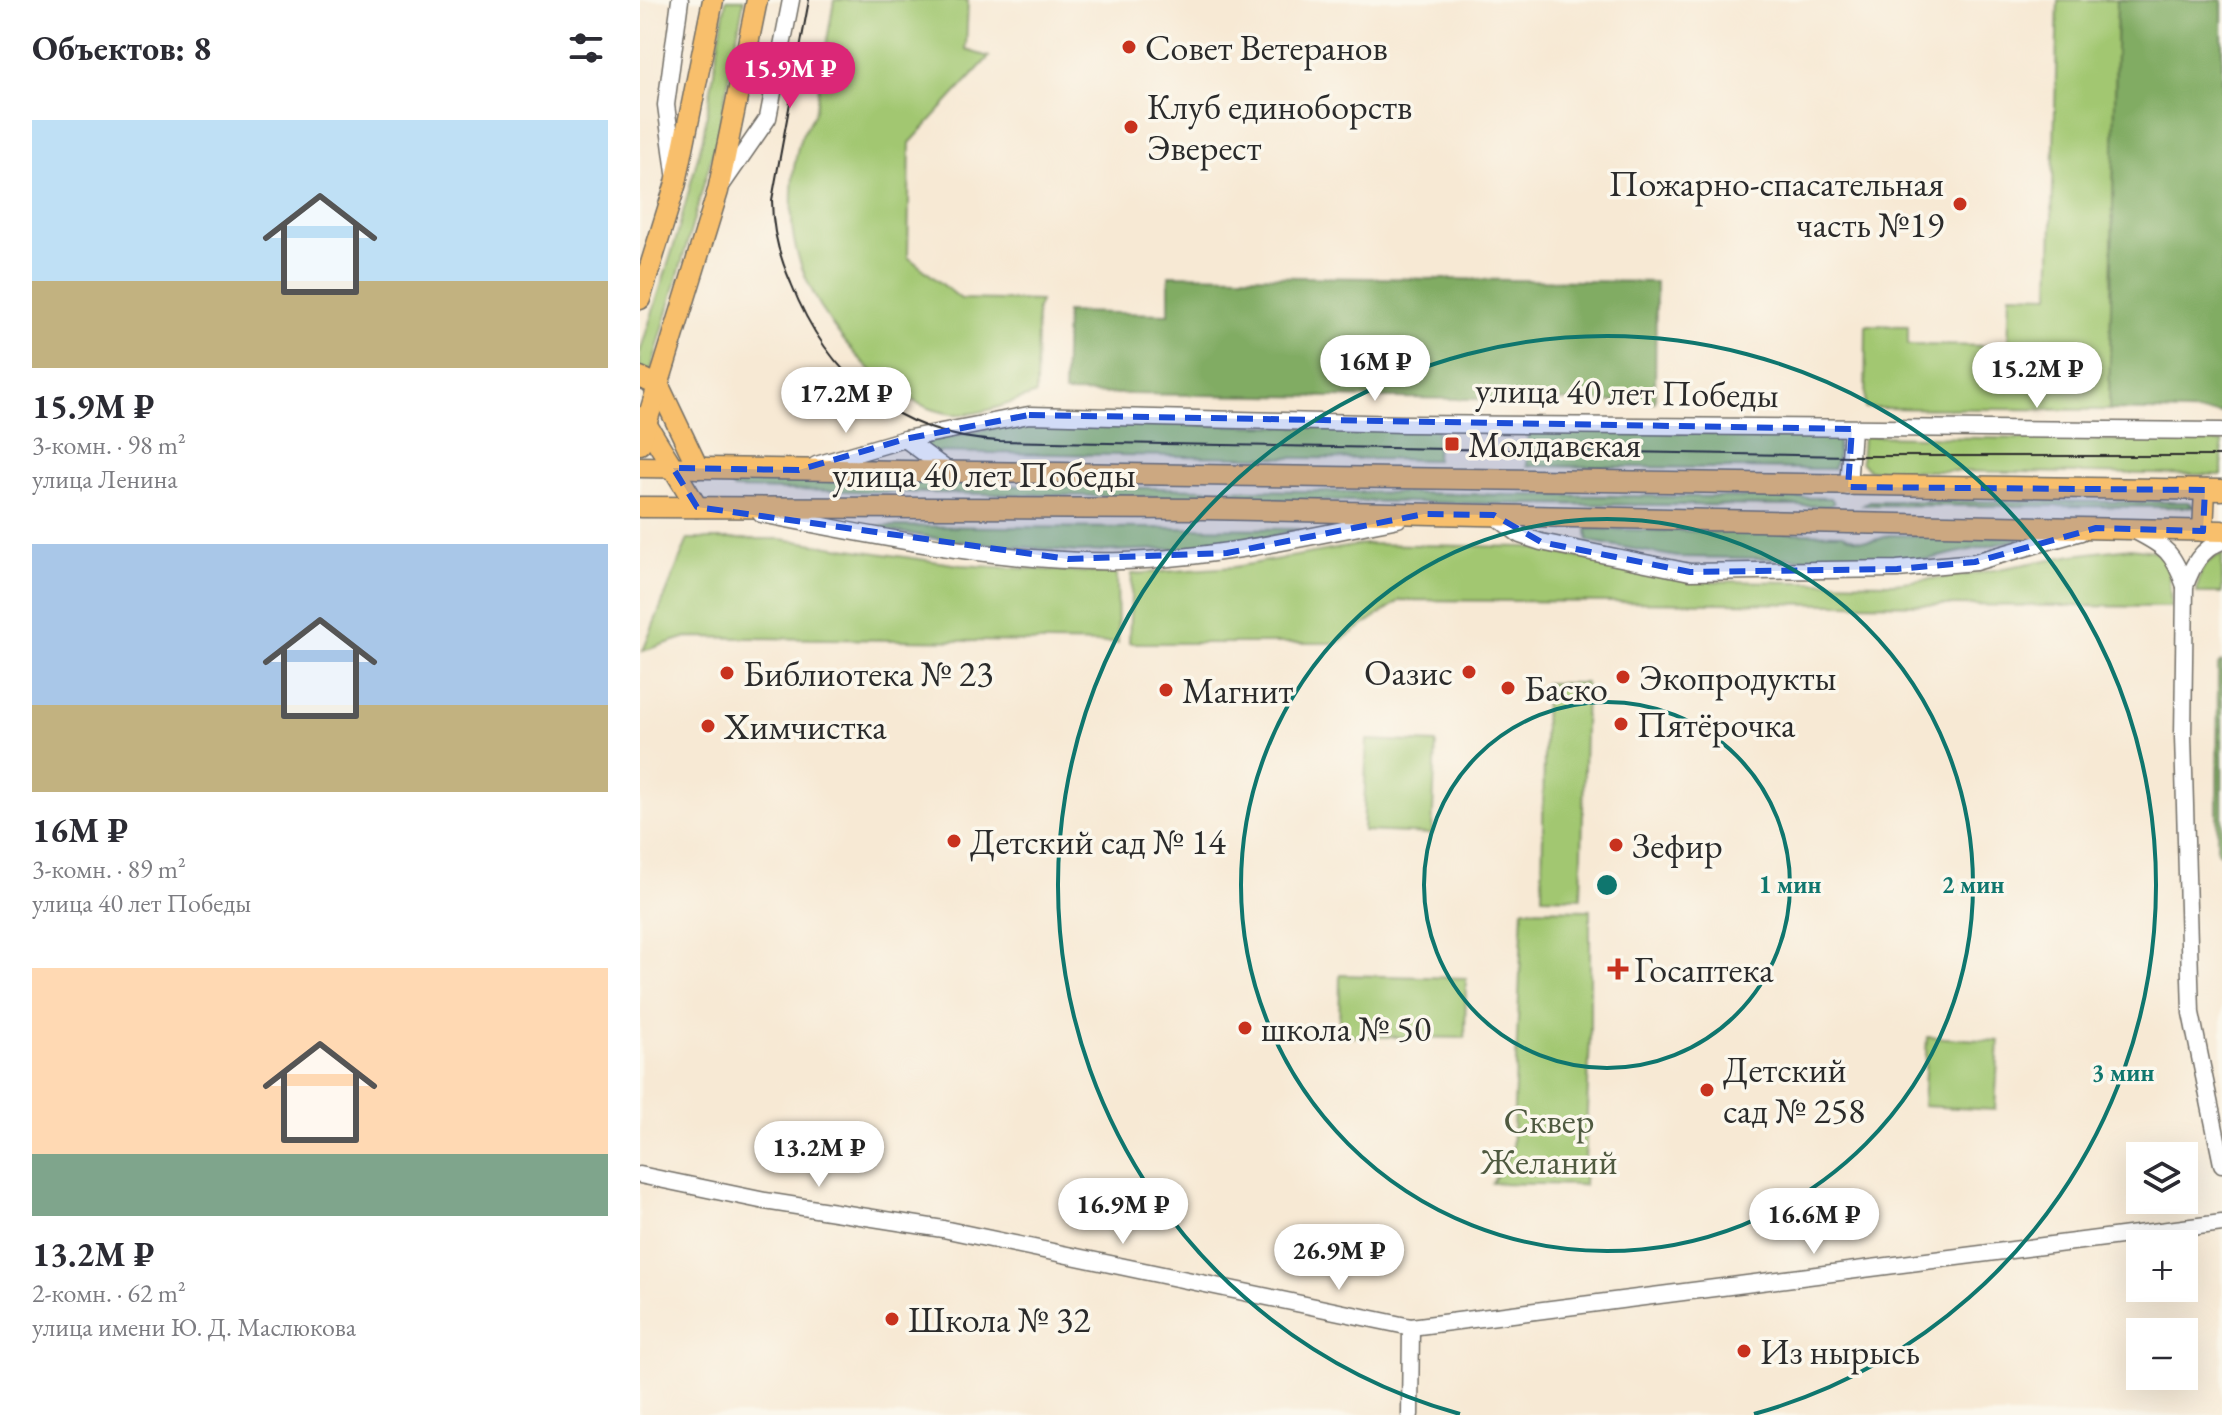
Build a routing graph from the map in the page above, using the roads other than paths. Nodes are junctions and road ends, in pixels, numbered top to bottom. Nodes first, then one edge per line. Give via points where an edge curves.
1 (680, 0) edge
2 (713, 0) edge
3 (757, 0) edge
4 (791, 0) edge
5 (676, 183) junction
6 (718, 191) junction
7 (640, 299) edge
8 (649, 382) edge
9 (642, 428) edge
10 (1852, 429) junction
11 (2222, 431) edge
12 (905, 439) junction
13 (640, 467) edge
14 (673, 468) junction
15 (698, 468) junction
16 (729, 469) junction
17 (799, 470) junction
18 (950, 472) junction
19 (1848, 487) junction
20 (2214, 490) edge
21 (640, 507) edge
22 (697, 507) junction
23 (728, 507) junction
24 (1424, 514) junction
25 (1494, 515) junction
26 (1848, 523) junction
27 (2096, 528) junction
28 (2133, 529) junction
29 (2212, 531) edge
30 (2222, 541) edge
31 (2185, 586) junction
32 (2222, 1164) edge
33 (640, 1175) edge
34 (2222, 1223) edge
35 (1411, 1327) junction
36 (1410, 1415) edge

1 - 5 street via 666,105
2 - 5 main road
3 - 6 main road
4 - 6 street via 768,118
5 - 7 main road
6 - 8 main road
8 - 9 main road
8 - 15 main road
9 - 14 main road
10 - 11 street, улица 40 лет Победы
10 - 12 street, улица 40 лет Победы via 1029,415
10 - 19 street
12 - 17 street, улица 40 лет Победы
12 - 18 street
13 - 14 main road, улица 40 лет Победы
14 - 15 main road, улица 40 лет Победы
14 - 22 main road
15 - 16 main road, улица 40 лет Победы
16 - 17 main road, улица 40 лет Победы
16 - 23 main road
17 - 18 main road, улица 40 лет Победы
18 - 19 main road, улица 40 лет Победы
19 - 20 main road, улица 40 лет Победы
19 - 26 main road
20 - 29 main road
21 - 22 main road, улица 40 лет Победы
22 - 23 main road, улица 40 лет Победы
23 - 24 main road, улица 40 лет Победы
23 - 24 street, улица 40 лет Победы via 963,549 1122,561 1227,553
24 - 25 main road, улица 40 лет Победы
25 - 26 main road, улица 40 лет Победы
25 - 27 street, улица 40 лет Победы via 1520,535 1541,542 1690,572 1897,569 1975,562
26 - 27 main road, улица 40 лет Победы
27 - 28 main road, улица 40 лет Победы
28 - 29 main road, улица 40 лет Победы
28 - 31 street via 2163,545
30 - 31 street via 2193,563
31 - 32 street via 2183,736 2191,1013
33 - 35 street via 943,1229
34 - 35 street
35 - 36 street

